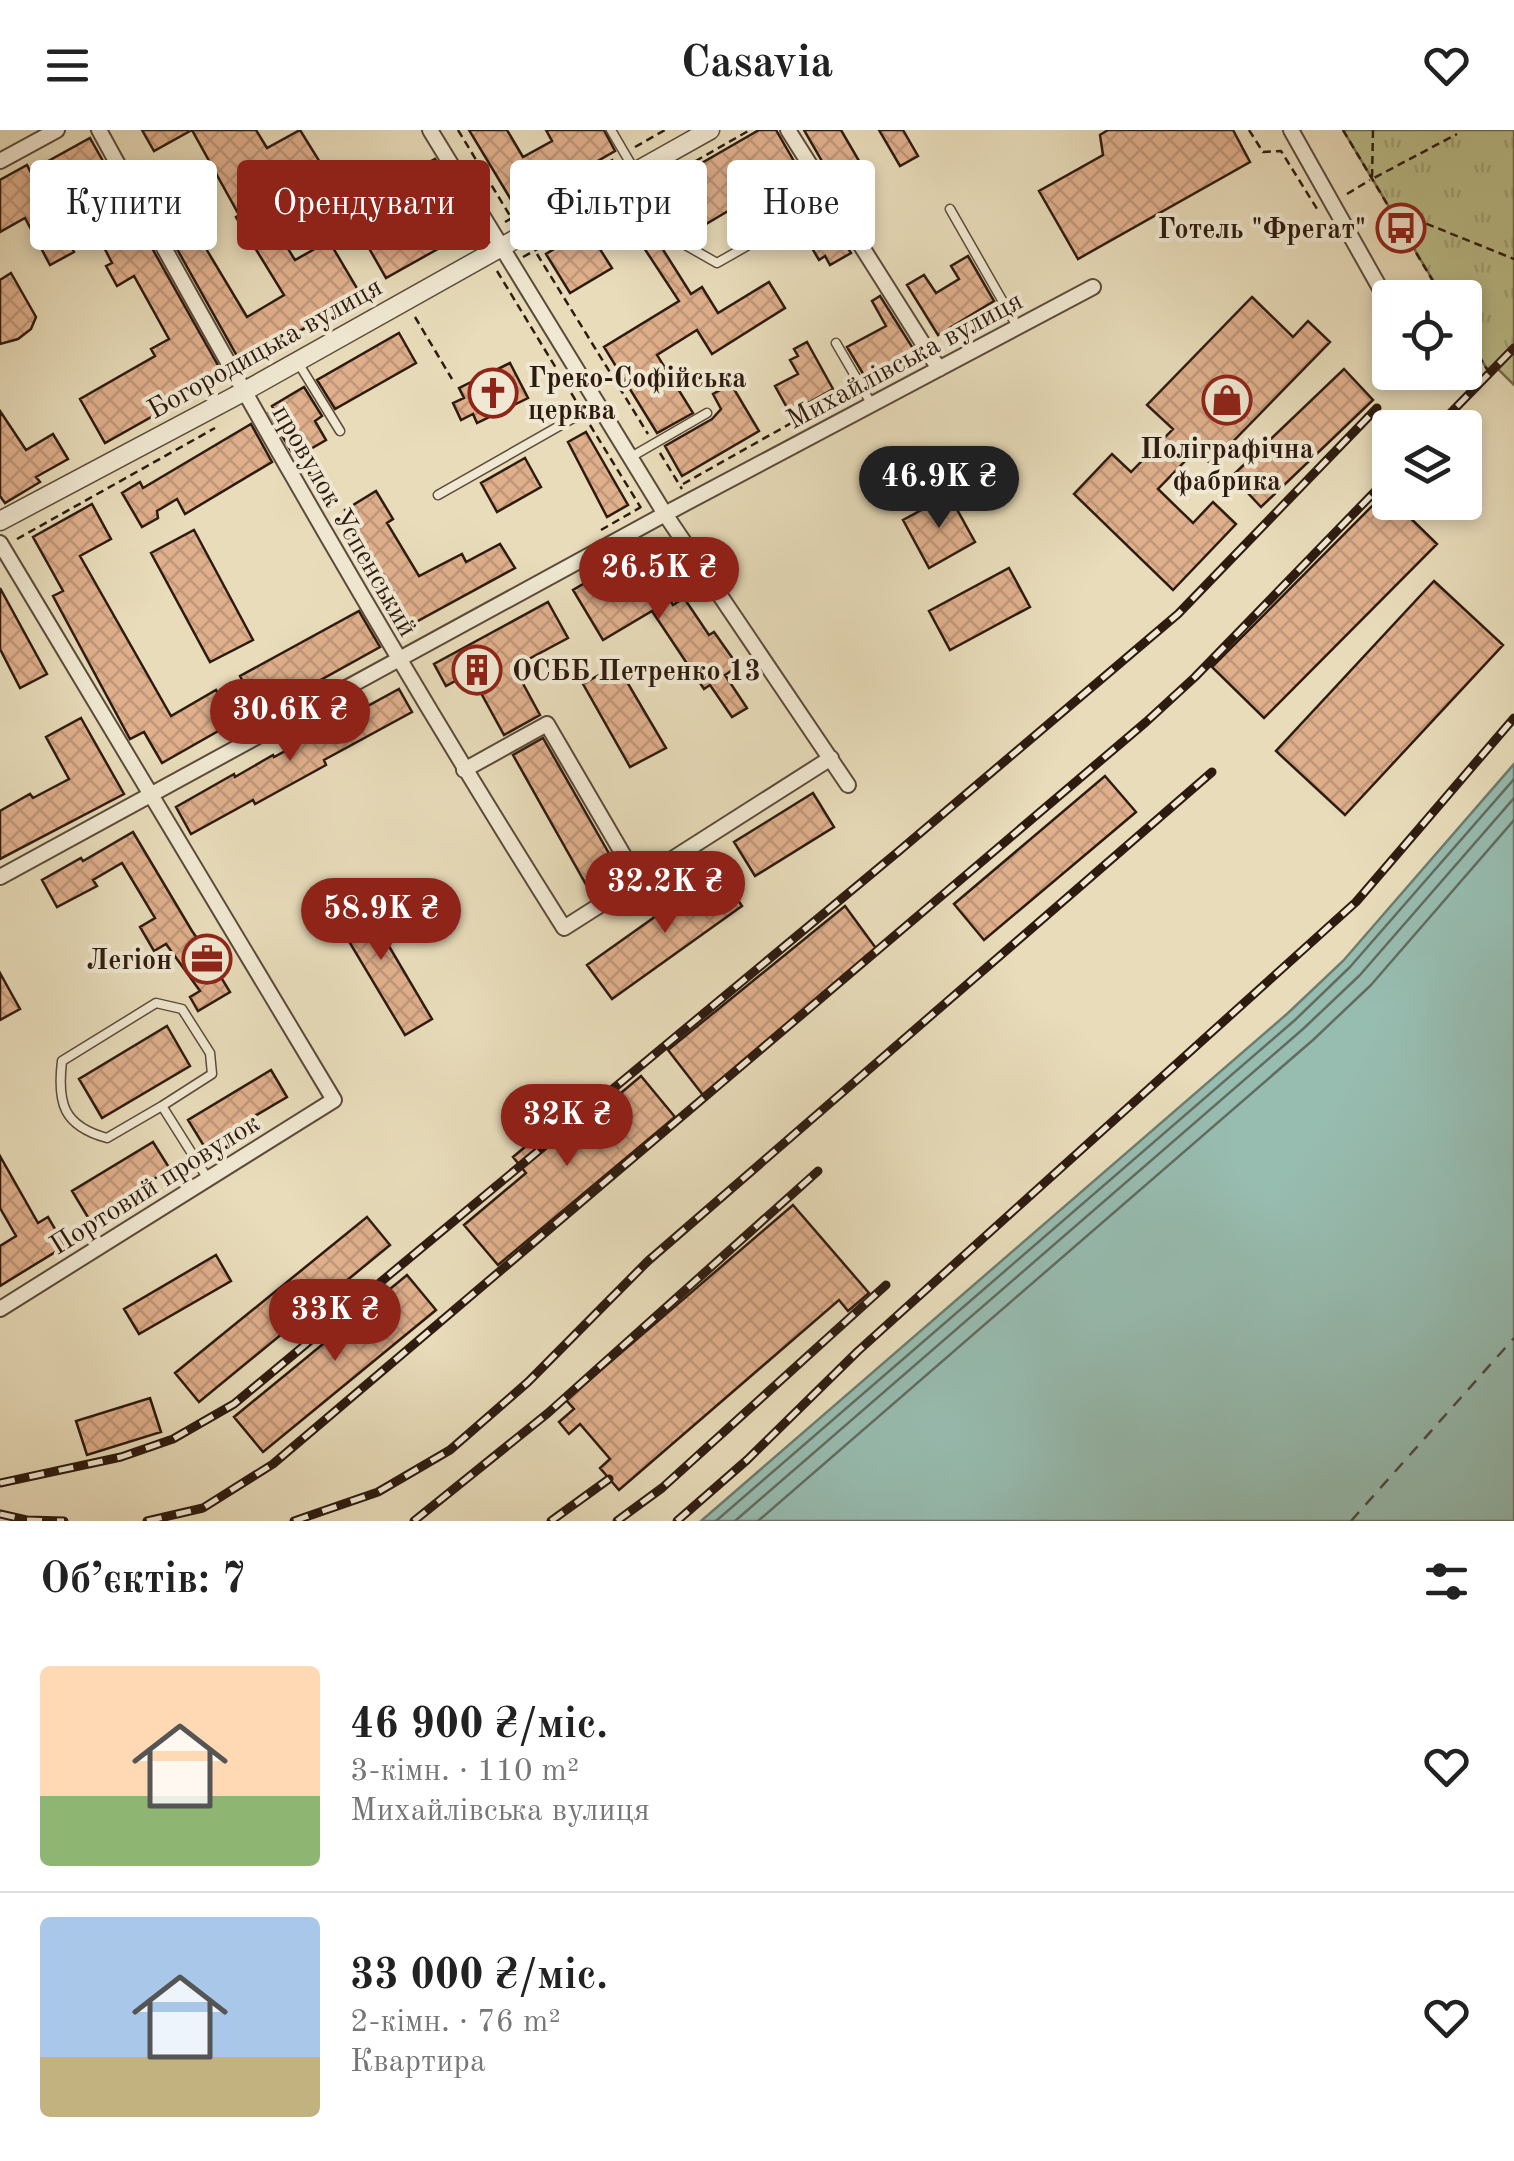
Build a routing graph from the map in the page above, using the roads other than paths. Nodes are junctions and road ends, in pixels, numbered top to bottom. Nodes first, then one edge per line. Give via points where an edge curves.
1 (57, 130) edge
2 (99, 130) edge
3 (430, 130) edge
4 (611, 130) edge
5 (710, 130) edge
6 (788, 130) edge
7 (1291, 130) edge
8 (626, 160) edge
9 (655, 160) edge
10 (0, 161) edge
11 (950, 209) dead end
12 (510, 230) edge
13 (496, 238) junction
14 (694, 250) edge
15 (739, 250) edge
16 (1375, 280) edge
17 (1094, 287) dead end
18 (1018, 328) junction
19 (836, 343) dead end
20 (298, 361) junction
21 (939, 370) junction
22 (243, 392) junction
23 (598, 404) junction
24 (872, 405) junction
25 (707, 412) dead end
26 (340, 430) dead end
27 (631, 457) junction
28 (438, 495) dead end
29 (665, 514) junction
30 (0, 521) edge
31 (0, 543) edge
32 (399, 661) junction
33 (830, 758) junction
34 (464, 770) junction
35 (848, 785) dead end
36 (150, 794) junction
37 (0, 878) edge
38 (638, 880) junction
39 (162, 1106) junction
40 (208, 1179) junction
41 (0, 1309) edge

1 - 10 street
2 - 22 street, провулок Успенський
3 - 13 street
4 - 8 lane
5 - 9 street, Богородицька вулиця
6 - 21 street
7 - 16 street
11 - 18 lane
12 - 13 street, Богородицька вулиця
13 - 20 street, Богородицька вулиця
13 - 23 street
14 - 15 lane via 717,263
17 - 18 street, Михайлівська вулиця
18 - 21 street, Михайлівська вулиця
19 - 24 lane
20 - 22 street, Богородицька вулиця
20 - 26 lane
21 - 24 street, Михайлівська вулиця
22 - 30 street, Богородицька вулиця
22 - 32 street, провулок Успенський
23 - 27 street
23 - 28 lane
24 - 29 street, Михайлівська вулиця
25 - 27 lane
27 - 29 street
29 - 32 street, Михайлівська вулиця
29 - 33 street
31 - 36 street
32 - 34 street, провулок Успенський
32 - 36 street, Михайлівська вулиця
33 - 35 street
33 - 38 street
34 - 38 street via 546,724
34 - 38 street, провулок Успенський via 564,928
36 - 37 street, Михайлівська вулиця
36 - 40 street, Портовий провулок via 334,1100
39 - 39 lane via 212,1074 210,1052 182,1009 156,1003 62,1061 59,1089 68,1116 87,1132 107,1138
39 - 40 lane
40 - 41 street, Портовий провулок

